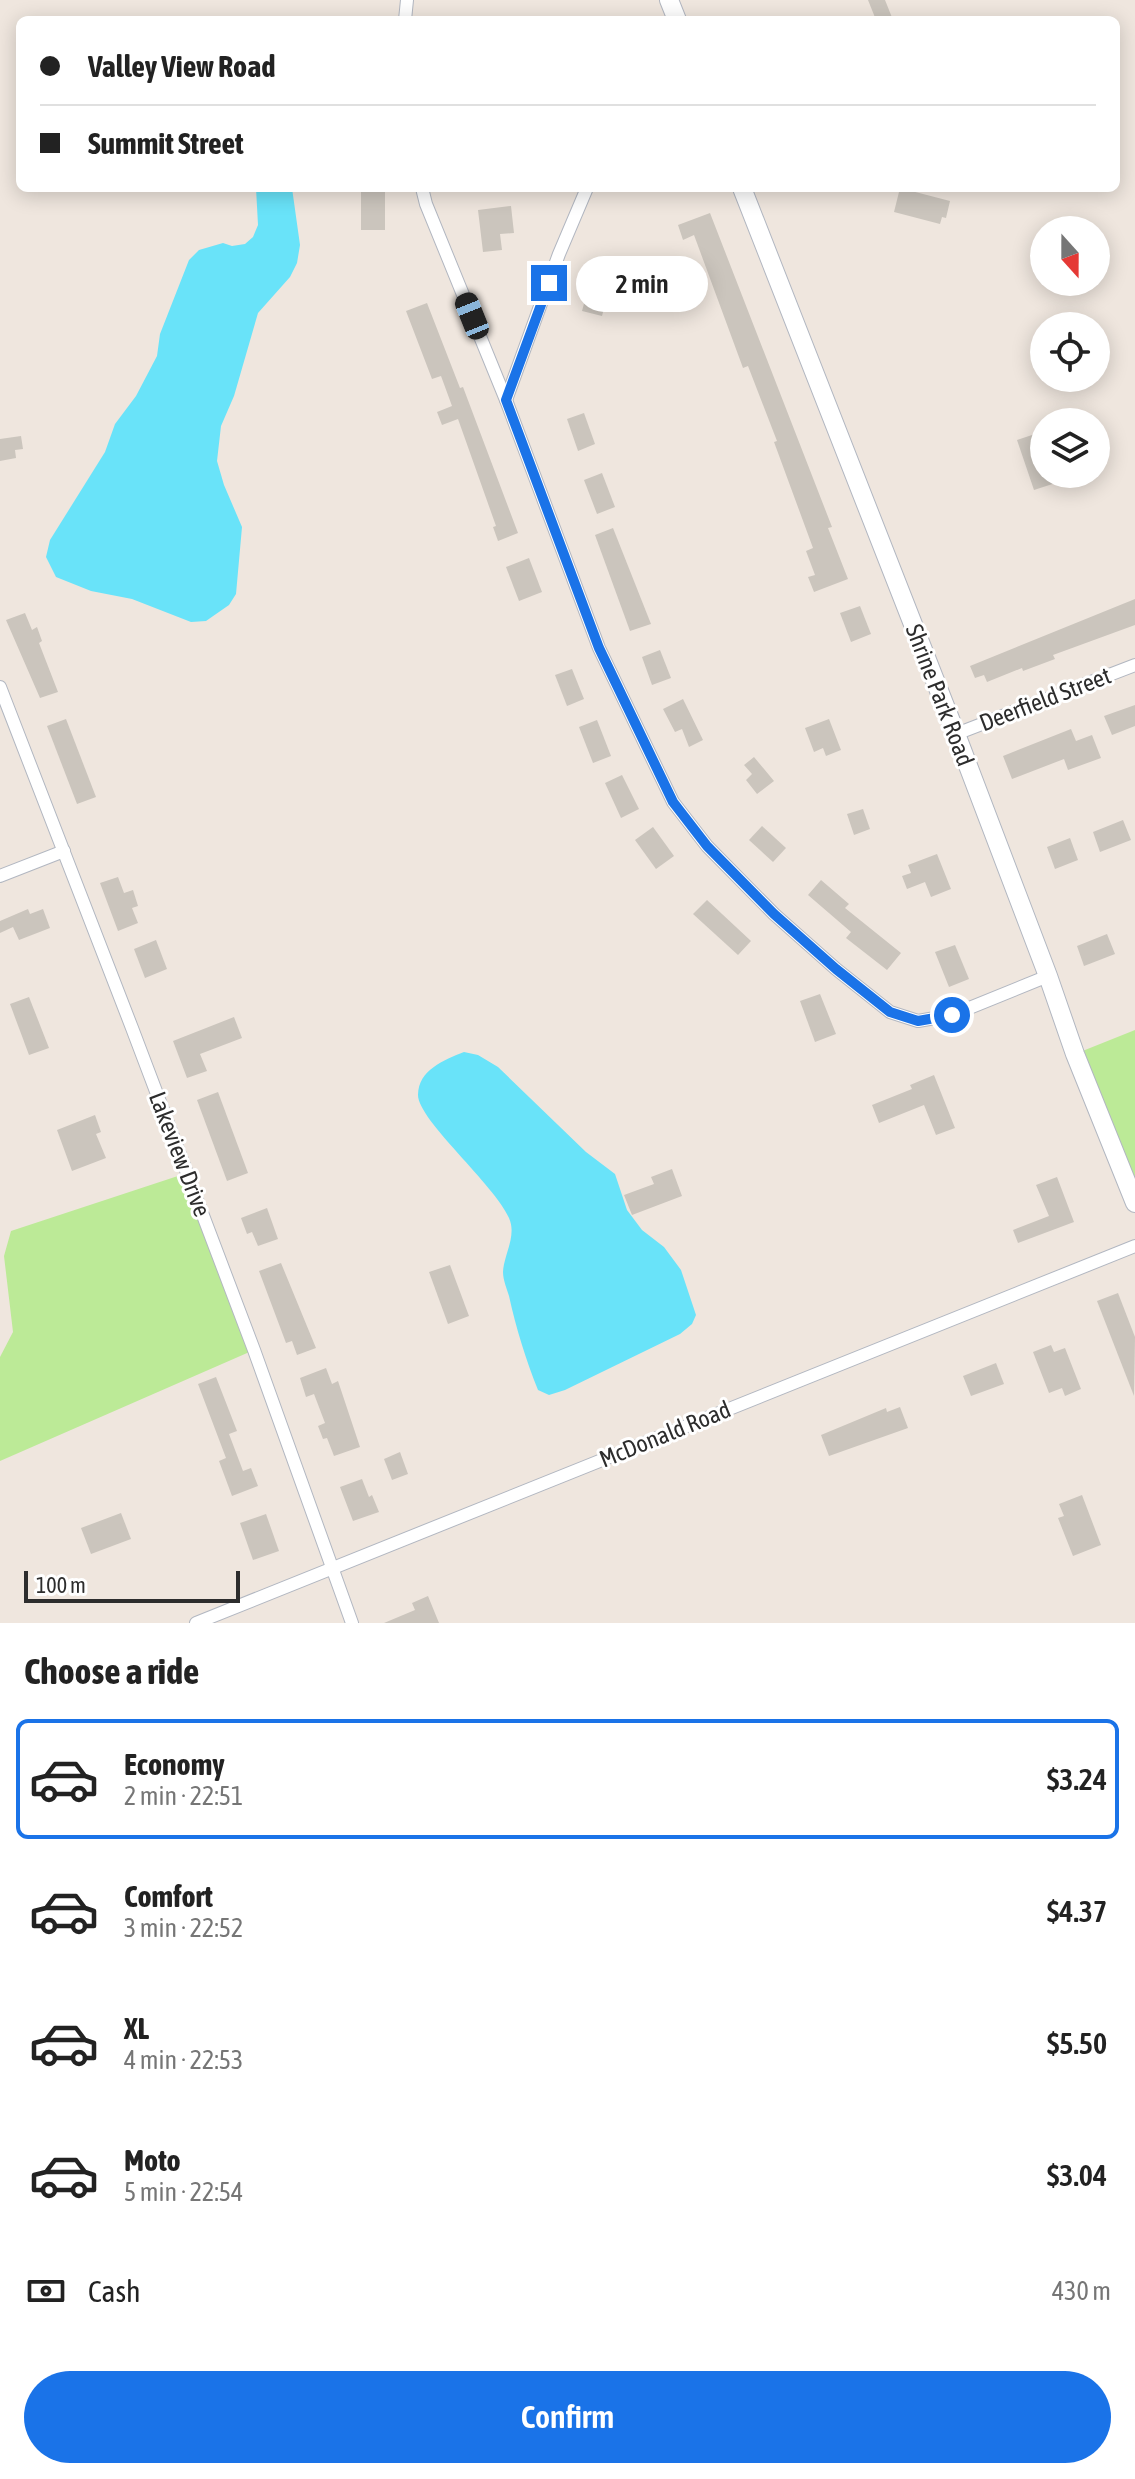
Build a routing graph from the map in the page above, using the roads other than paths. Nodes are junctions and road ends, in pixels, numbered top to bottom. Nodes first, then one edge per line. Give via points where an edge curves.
1 (424, 192) edge
2 (585, 192) edge
3 (744, 192) edge
4 (506, 400) junction
5 (1135, 665) edge
6 (0, 687) edge
7 (956, 734) junction
8 (64, 851) junction
9 (0, 876) edge
10 (1048, 976) junction
11 (1135, 1203) edge
12 (1135, 1246) edge
13 (331, 1567) junction
14 (196, 1623) edge
15 (352, 1623) edge

1 - 4 street
2 - 4 street
3 - 7 street, Shrine Park Road
4 - 10 street via 604,661 673,802 707,846 774,914 890,1012 918,1021 952,1015
5 - 7 street, Deerfield Street
6 - 8 street, Lakeview Drive
7 - 10 street, Shrine Park Road
8 - 9 street
8 - 13 street, Lakeview Drive
10 - 11 street, Shrine Park Road
12 - 13 street, McDonald Road
13 - 14 street, McDonald Road
13 - 15 street, Lakeview Drive

